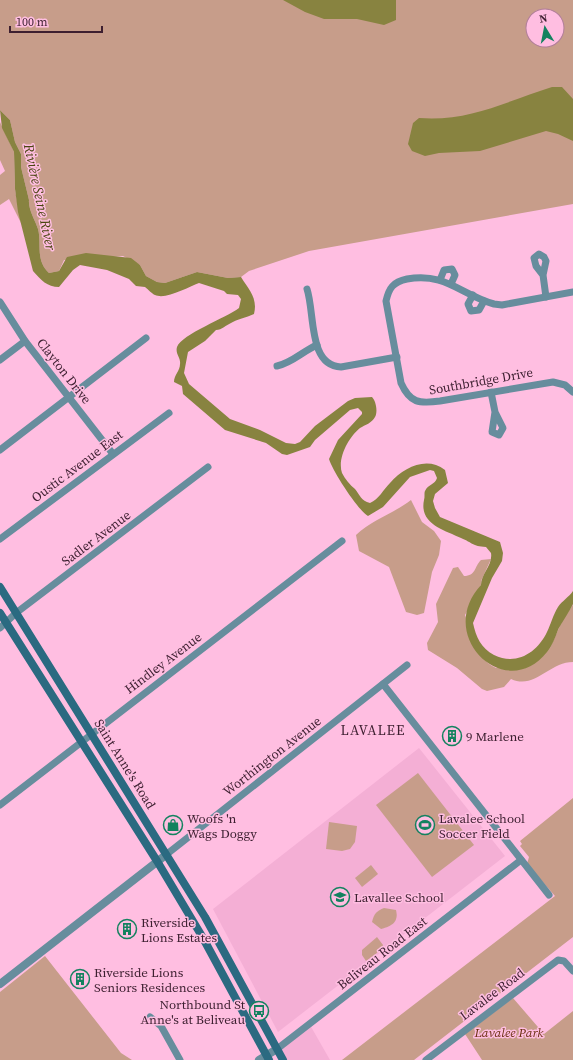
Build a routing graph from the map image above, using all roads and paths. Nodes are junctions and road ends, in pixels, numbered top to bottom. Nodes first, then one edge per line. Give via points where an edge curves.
1 (543, 275) dead end
2 (440, 280) junction
3 (451, 284) junction
4 (307, 289) dead end
5 (573, 292) edge
6 (473, 295) junction
7 (546, 297) junction
8 (484, 301) junction
9 (0, 302) edge
10 (146, 338) dead end
11 (25, 341) junction
12 (317, 345) junction
13 (396, 357) junction
14 (0, 360) edge
15 (277, 366) dead end
16 (491, 392) junction
17 (573, 392) edge
18 (69, 396) junction
19 (495, 412) dead end
20 (169, 413) dead end
21 (0, 450) edge
22 (113, 454) junction
23 (208, 467) dead end
24 (0, 539) edge
25 (342, 541) dead end
26 (0, 587) edge
27 (0, 613) edge
28 (16, 614) junction
29 (3, 625) edge
30 (407, 665) dead end
31 (383, 684) junction
32 (92, 733) junction
33 (82, 741) junction
34 (0, 805) edge
35 (167, 854) junction
36 (521, 860) junction
37 (157, 862) junction
38 (549, 895) dead end
39 (573, 970) edge
40 (0, 984) edge
41 (150, 1018) dead end
42 (277, 1049) junction
43 (268, 1057) edge
44 (180, 1060) edge
45 (259, 1060) edge
46 (283, 1060) edge
47 (426, 1060) edge

1 - 7 street
2 - 3 street, Southbridge Drive
2 - 3 street via 444,270 452,269 456,276
2 - 13 street, Southbridge Drive via 428,277 399,280 388,291 386,301
3 - 6 street, Southbridge Drive
4 - 12 street
5 - 7 street, Southbridge Drive
6 - 8 street, Southbridge Drive
6 - 8 street via 468,304 471,311 479,310
7 - 8 street, Southbridge Drive via 502,305
9 - 11 street, Clayton Drive
10 - 18 street
11 - 14 street
11 - 18 street, Clayton Drive
12 - 13 street via 322,358 334,367
12 - 15 street
13 - 16 street, Southbridge Drive via 406,393 417,401 429,403
16 - 17 street, Southbridge Drive via 553,382 565,385
16 - 19 street
18 - 21 street
18 - 22 street, Clayton Drive
20 - 22 street, Oustic Avenue East
22 - 24 street, Oustic Avenue East
23 - 28 street, Sadler Avenue
25 - 32 street, Hindley Avenue
26 - 28 main road, Saint Anne's Road
27 - 29 main road, Saint Anne's Road
28 - 29 street, Sadler Avenue
28 - 32 main road, Saint Anne's Road
29 - 33 main road, Saint Anne's Road
30 - 31 street, Worthington Avenue
31 - 35 street, Worthington Avenue
31 - 36 street
32 - 33 street, Hindley Avenue
32 - 35 main road, Saint Anne's Road
33 - 34 street, Hindley Avenue
33 - 37 main road, Saint Anne's Road
35 - 37 street, Worthington Avenue
35 - 42 main road, Saint Anne's Road via 205,917
36 - 38 street
36 - 42 street, Beliveau Road East
37 - 40 street, Worthington Avenue
37 - 43 main road, Saint Anne's Road
39 - 47 street, Lavalee Road via 558,960
41 - 44 street via 161,1026
42 - 43 street
42 - 46 main road, Saint Anne's Road
43 - 45 street

